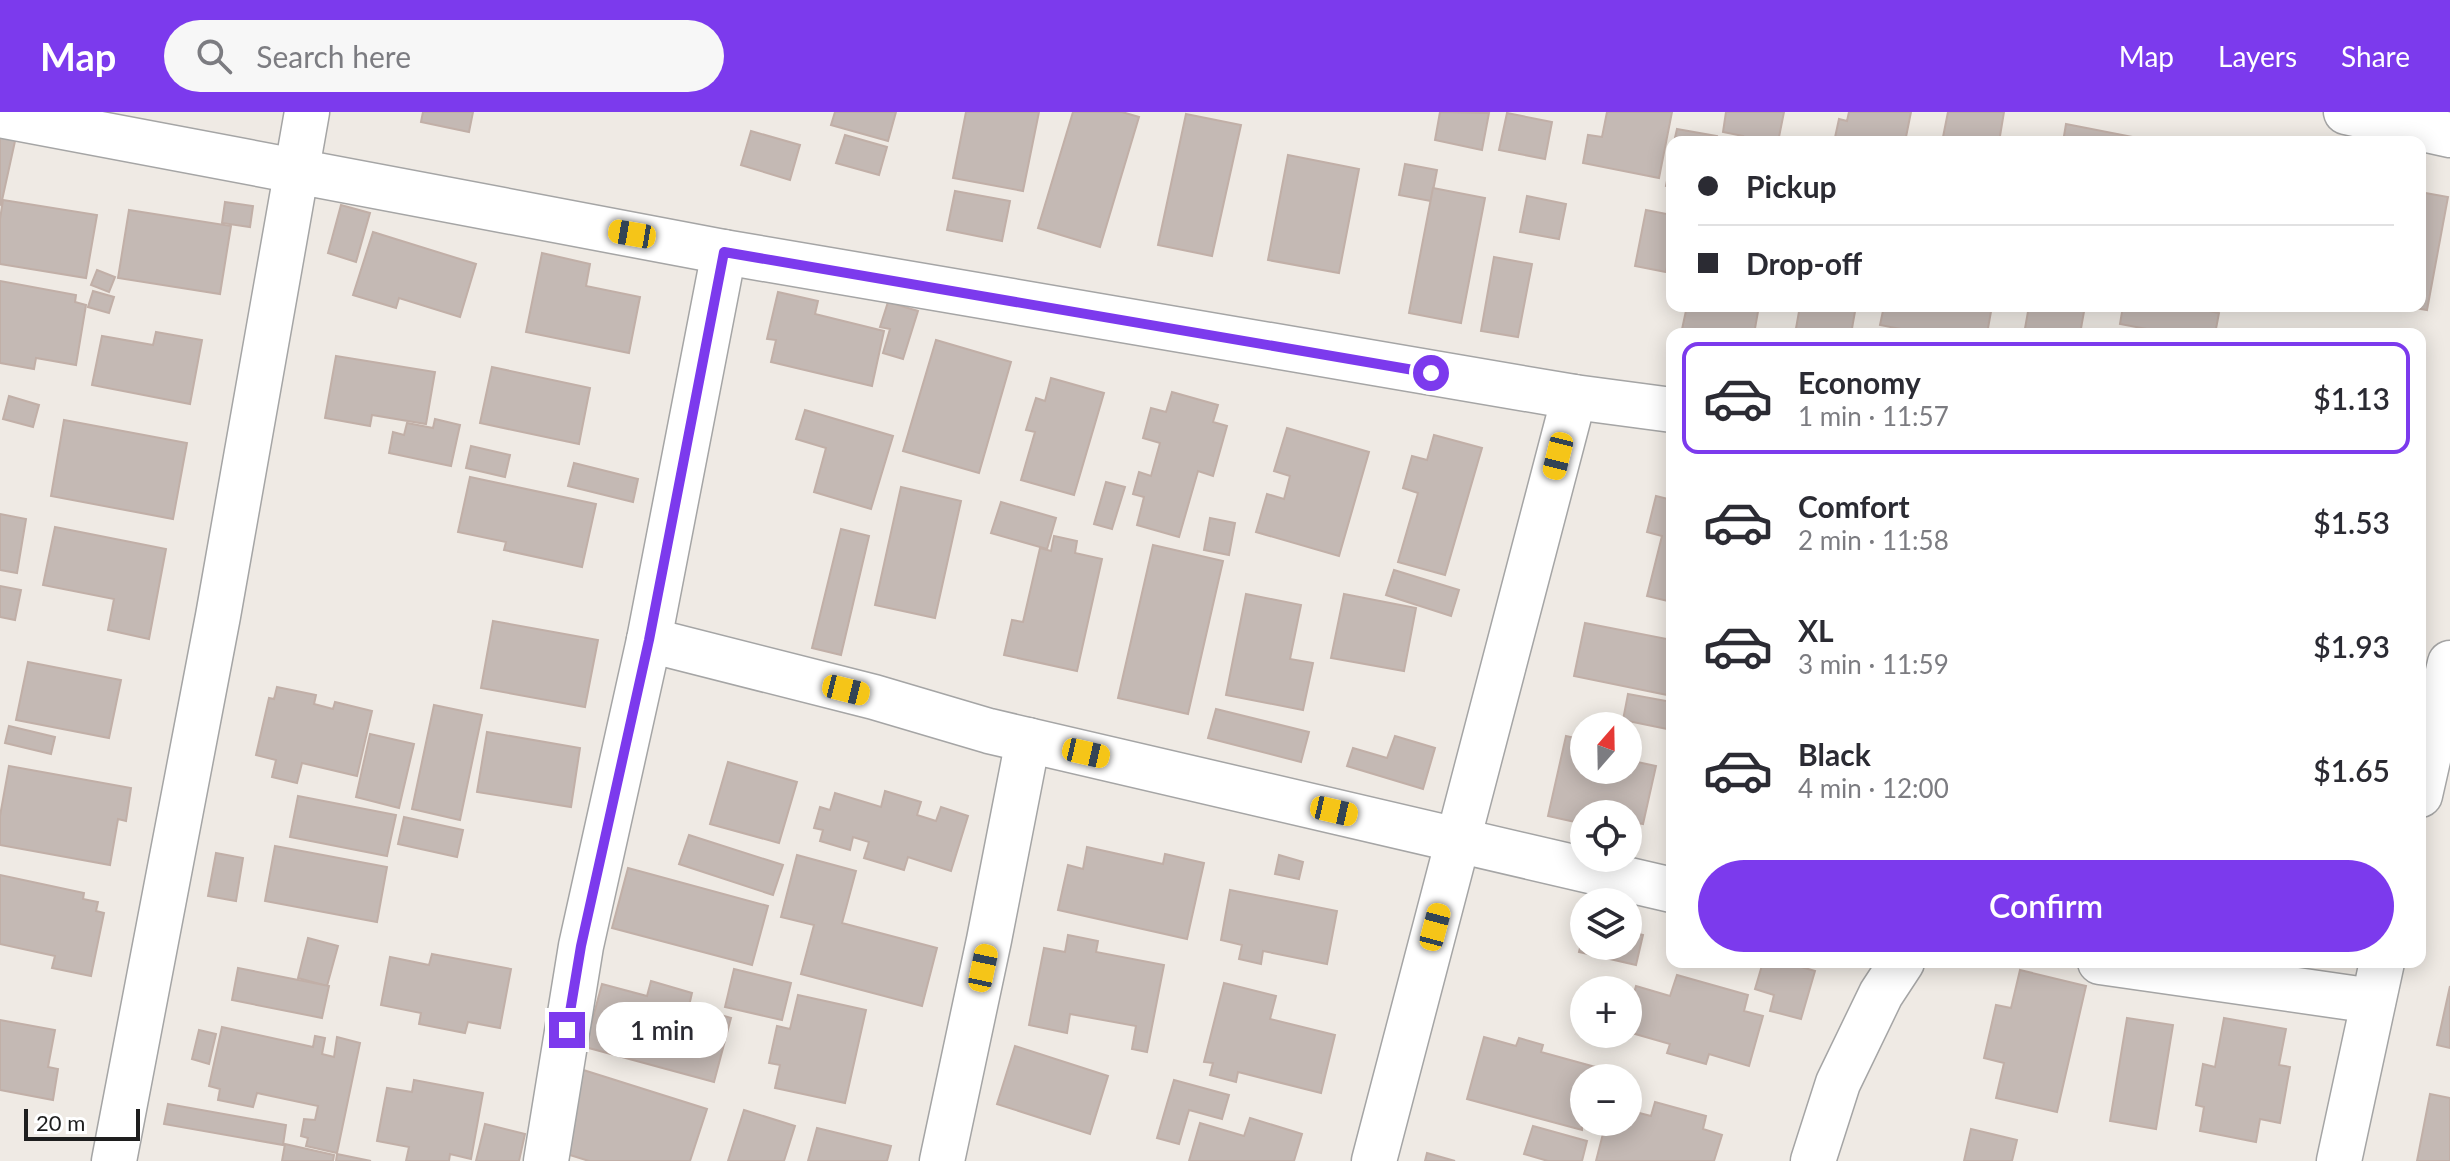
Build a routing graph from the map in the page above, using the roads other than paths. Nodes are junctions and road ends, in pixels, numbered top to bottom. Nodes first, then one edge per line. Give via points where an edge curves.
1 (307, 112) edge
2 (2346, 112) edge
3 (0, 115) edge
4 (2450, 135) edge
5 (296, 171) junction
6 (724, 252) junction
7 (1574, 397) junction
8 (1666, 409) edge
9 (649, 640) junction
10 (2450, 663) edge
11 (1028, 740) junction
12 (2426, 769) edge
13 (1458, 840) junction
14 (1666, 889) edge
15 (1898, 968) edge
16 (2188, 968) edge
17 (2378, 981) edge
18 (114, 1161) edge
19 (546, 1161) edge
20 (942, 1161) edge
21 (1374, 1161) edge
22 (1813, 1161) edge
23 (2339, 1161) edge

1 - 5 street
2 - 4 street
3 - 5 street
5 - 6 street
5 - 18 street
6 - 7 street
6 - 9 street
7 - 8 street
7 - 13 street
9 - 11 street
9 - 19 street via 581,946
10 - 12 street
11 - 13 street
11 - 20 street
13 - 14 street
13 - 21 street
15 - 22 street via 1838,1083
16 - 17 street
17 - 23 street

